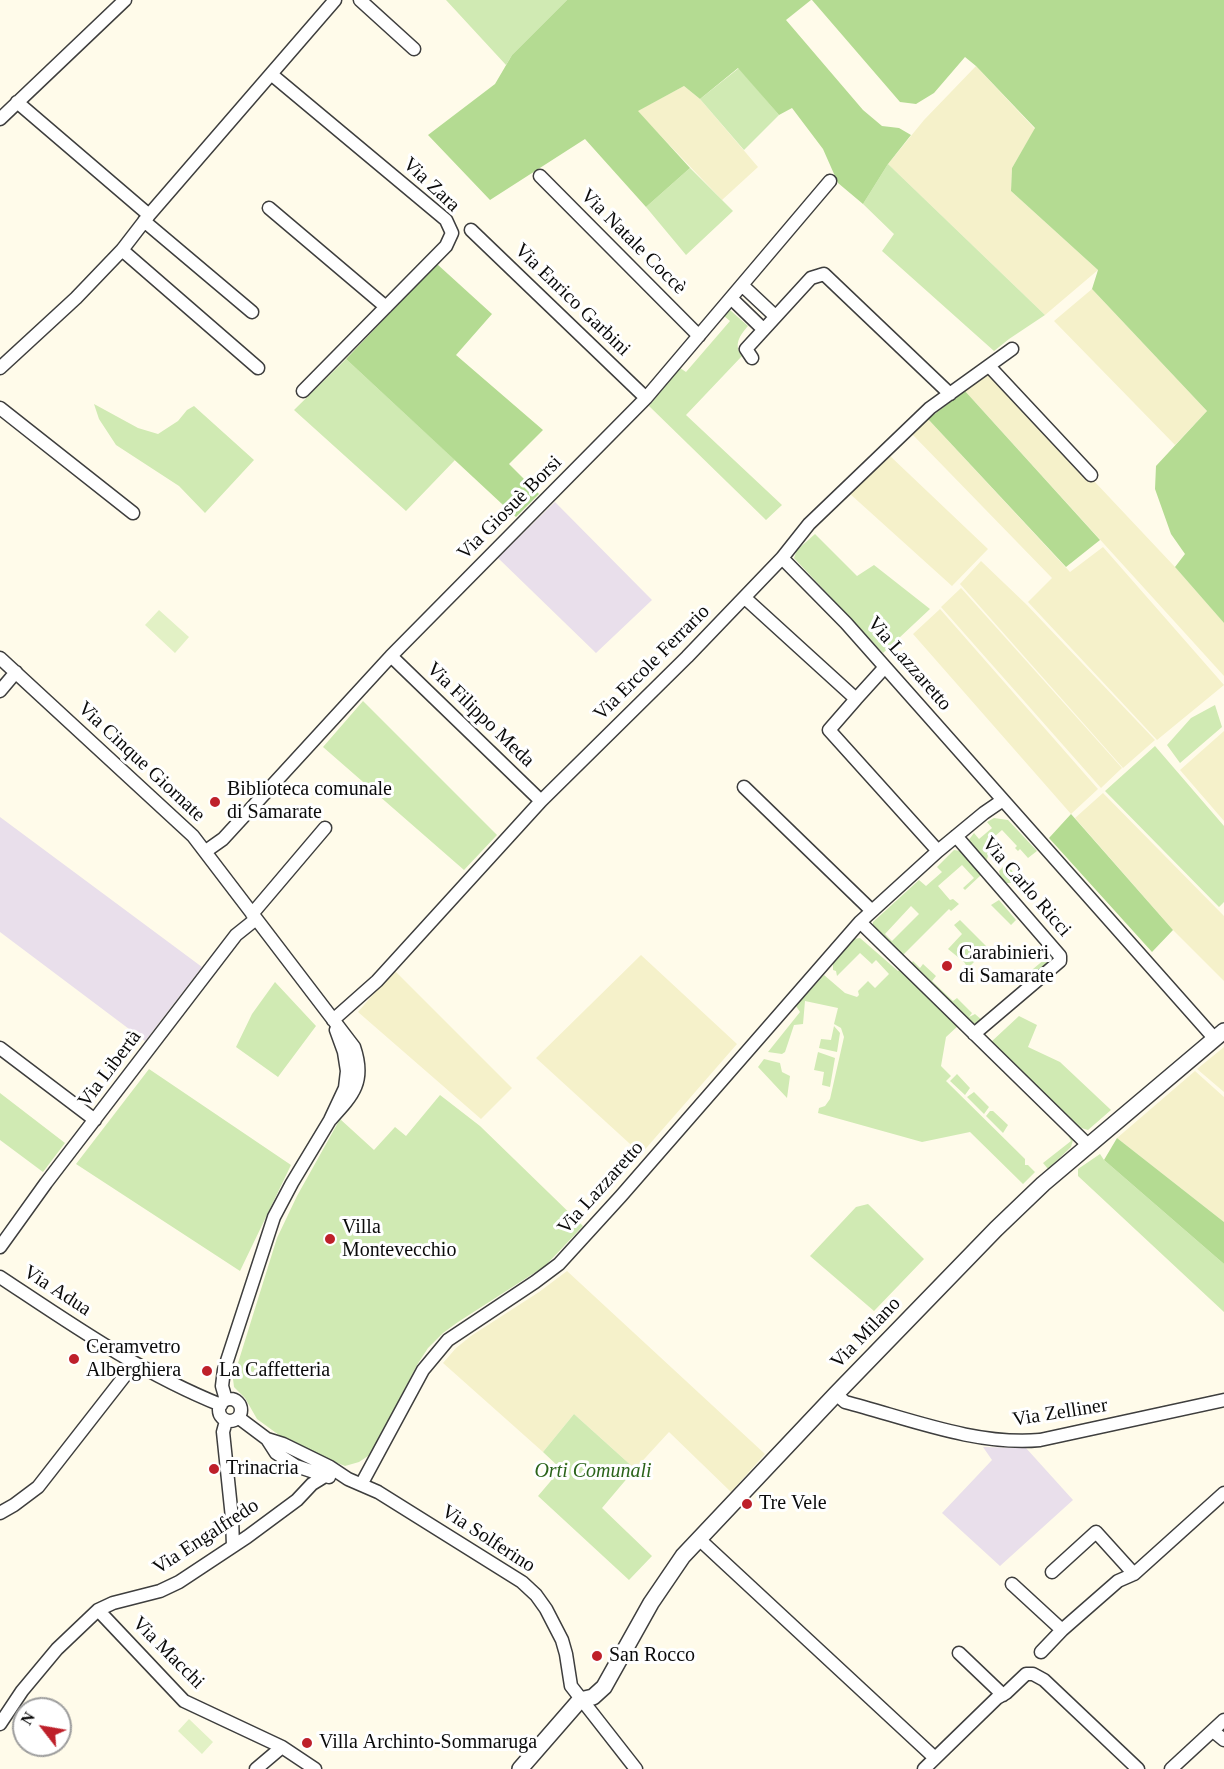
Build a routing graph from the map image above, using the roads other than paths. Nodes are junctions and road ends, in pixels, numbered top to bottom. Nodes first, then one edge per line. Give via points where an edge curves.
1 (125, 0) edge
2 (335, 0) edge
3 (360, 0) edge
4 (414, 48) dead end
5 (271, 74) junction
6 (17, 102) junction
7 (0, 119) edge
8 (540, 176) dead end
9 (830, 181) dead end
10 (269, 208) dead end
11 (147, 218) junction
12 (471, 230) dead end
13 (122, 250) junction
14 (743, 286) junction
15 (732, 299) junction
16 (386, 307) junction
17 (252, 312) dead end
18 (775, 316) junction
19 (764, 329) junction
20 (699, 336) junction
21 (1012, 349) dead end
22 (752, 358) dead end
23 (989, 366) junction
24 (0, 368) edge
25 (258, 368) dead end
26 (303, 391) dead end
27 (950, 394) junction
28 (646, 399) junction
29 (0, 408) edge
30 (1091, 475) dead end
31 (133, 513) dead end
32 (782, 558) junction
33 (744, 598) junction
34 (391, 656) junction
35 (0, 658) edge
36 (885, 667) junction
37 (16, 672) junction
38 (0, 691) edge
39 (856, 699) junction
40 (744, 787) dead end
41 (1003, 800) junction
42 (541, 801) junction
43 (325, 828) dead end
44 (956, 836) junction
45 (938, 850) junction
46 (206, 851) junction
47 (872, 910) junction
48 (254, 916) junction
49 (860, 922) junction
50 (333, 1020) junction
51 (974, 1034) junction
52 (1219, 1035) edge
53 (0, 1048) edge
54 (95, 1120) junction
55 (1088, 1145) junction
56 (0, 1247) edge
57 (0, 1277) edge
58 (134, 1364) junction
59 (836, 1394) junction
60 (1224, 1400) edge
61 (223, 1402) junction
62 (233, 1419) junction
63 (267, 1439) junction
64 (300, 1453) junction
65 (302, 1469) junction
66 (325, 1476) junction
67 (348, 1479) junction
68 (362, 1483) junction
69 (1224, 1493) edge
70 (297, 1500) junction
71 (0, 1513) edge
72 (700, 1540) junction
73 (233, 1546) junction
74 (1052, 1572) dead end
75 (1134, 1574) junction
76 (1012, 1584) dead end
77 (98, 1610) junction
78 (1062, 1630) junction
79 (1041, 1652) dead end
80 (959, 1653) dead end
81 (1003, 1695) junction
82 (580, 1700) junction
83 (1224, 1720) edge
84 (0, 1724) edge
85 (1213, 1731) junction
86 (1224, 1740) edge
87 (282, 1747) junction
88 (935, 1758) junction
89 (256, 1769) edge
90 (315, 1769) edge
91 (520, 1769) edge
92 (636, 1769) edge
93 (924, 1769) edge
94 (1138, 1769) edge
95 (1170, 1769) edge

1 - 6 street
2 - 5 street
3 - 4 street
5 - 11 street
5 - 16 street, Via Zara via 450,226 452,233 446,246
6 - 7 street
6 - 11 street
8 - 20 street, Via Natale Coccè
9 - 14 street, Via Giosuè Borsi
10 - 16 street
11 - 13 street
11 - 17 street
12 - 28 street, Via Enrico Garbini
13 - 24 street
13 - 25 street
14 - 15 street, Via Giosuè Borsi
14 - 18 street
15 - 19 street
15 - 20 street, Via Giosuè Borsi
16 - 26 street, Via Zara
18 - 19 street
18 - 27 street via 811,278 824,274
19 - 22 street via 746,349
20 - 28 street, Via Giosuè Borsi
21 - 23 street, Via Ercole Ferrario
23 - 27 street, Via Ercole Ferrario
23 - 30 street
27 - 32 street, Via Ercole Ferrario via 878,456 809,524
28 - 34 street, Via Giosuè Borsi
29 - 31 street
32 - 33 street, Via Ercole Ferrario
32 - 36 street, Via Lazzaretto
33 - 39 street
33 - 42 street, Via Ercole Ferrario
34 - 42 street, Via Filippo Meda
34 - 46 street, Via Giosuè Borsi via 223,839
35 - 37 street, Via Cinque Giornate
36 - 39 street
36 - 41 street, Via Lazzaretto
37 - 38 street
37 - 46 street, Via Cinque Giornate
39 - 45 street via 829,730
40 - 47 street
41 - 44 street, Via Lazzaretto
41 - 52 street, Via Lazzaretto
42 - 50 street, Via Ercole Ferrario via 377,981
43 - 48 street, Via Libertà
44 - 45 street, Via Lazzaretto
44 - 51 street, Via Carlo Ricci via 1060,956 1060,961
45 - 47 street, Via Lazzaretto
46 - 48 street, Via Cinque Giornate
47 - 49 street, Via Lazzaretto
48 - 50 street, Via Cinque Giornate
48 - 54 street, Via Libertà
49 - 51 street
49 - 68 street, Via Lazzaretto via 559,1264 448,1340 435,1354
50 - 61 street, Via Cinque Giornate via 354,1047 358,1082 330,1120 274,1217 224,1370
51 - 55 street
52 - 55 street, Via Milano
53 - 54 street
54 - 56 street, Via Libertà
55 - 59 street, Via Milano via 996,1229
57 - 58 street, Via Adua
58 - 61 street, Via Adua via 195,1394
58 - 71 street via 38,1487
59 - 60 street, Via Zelliner via 846,1402 943,1429 1016,1442
59 - 72 street, Via Milano
61 - 62 street, Via Cinque Giornate via 220,1414
61 - 62 street, Via Solferino via 236,1400 242,1408
62 - 63 street, Via Solferino
62 - 73 street via 223,1432
63 - 64 street, Via Solferino
63 - 65 street, Via Solferino via 276,1453
64 - 65 street
64 - 67 street, Via Solferino
65 - 66 street, Via Solferino
65 - 70 street via 303,1486
66 - 67 street, Via Solferino
66 - 70 street, Via Engalfredo
67 - 68 street, Via Solferino
68 - 82 street, Via Solferino via 507,1571 536,1595 562,1640 571,1686
69 - 75 street
70 - 73 street, Via Engalfredo
72 - 82 street, Via Milano via 666,1579 604,1687 593,1697
72 - 88 street
73 - 77 street, Via Engalfredo via 179,1582
74 - 75 street via 1096,1532
75 - 78 street via 1118,1581
76 - 78 street
77 - 84 street via 57,1649
77 - 87 street, Via Macchi via 184,1701
78 - 79 street
80 - 81 street
81 - 88 street
81 - 94 street via 1026,1674 1039,1677
82 - 91 street, Via Milano
82 - 92 street, Via Solferino
83 - 85 street
85 - 86 street
85 - 95 street
87 - 89 street
87 - 90 street, Via Macchi
88 - 93 street

